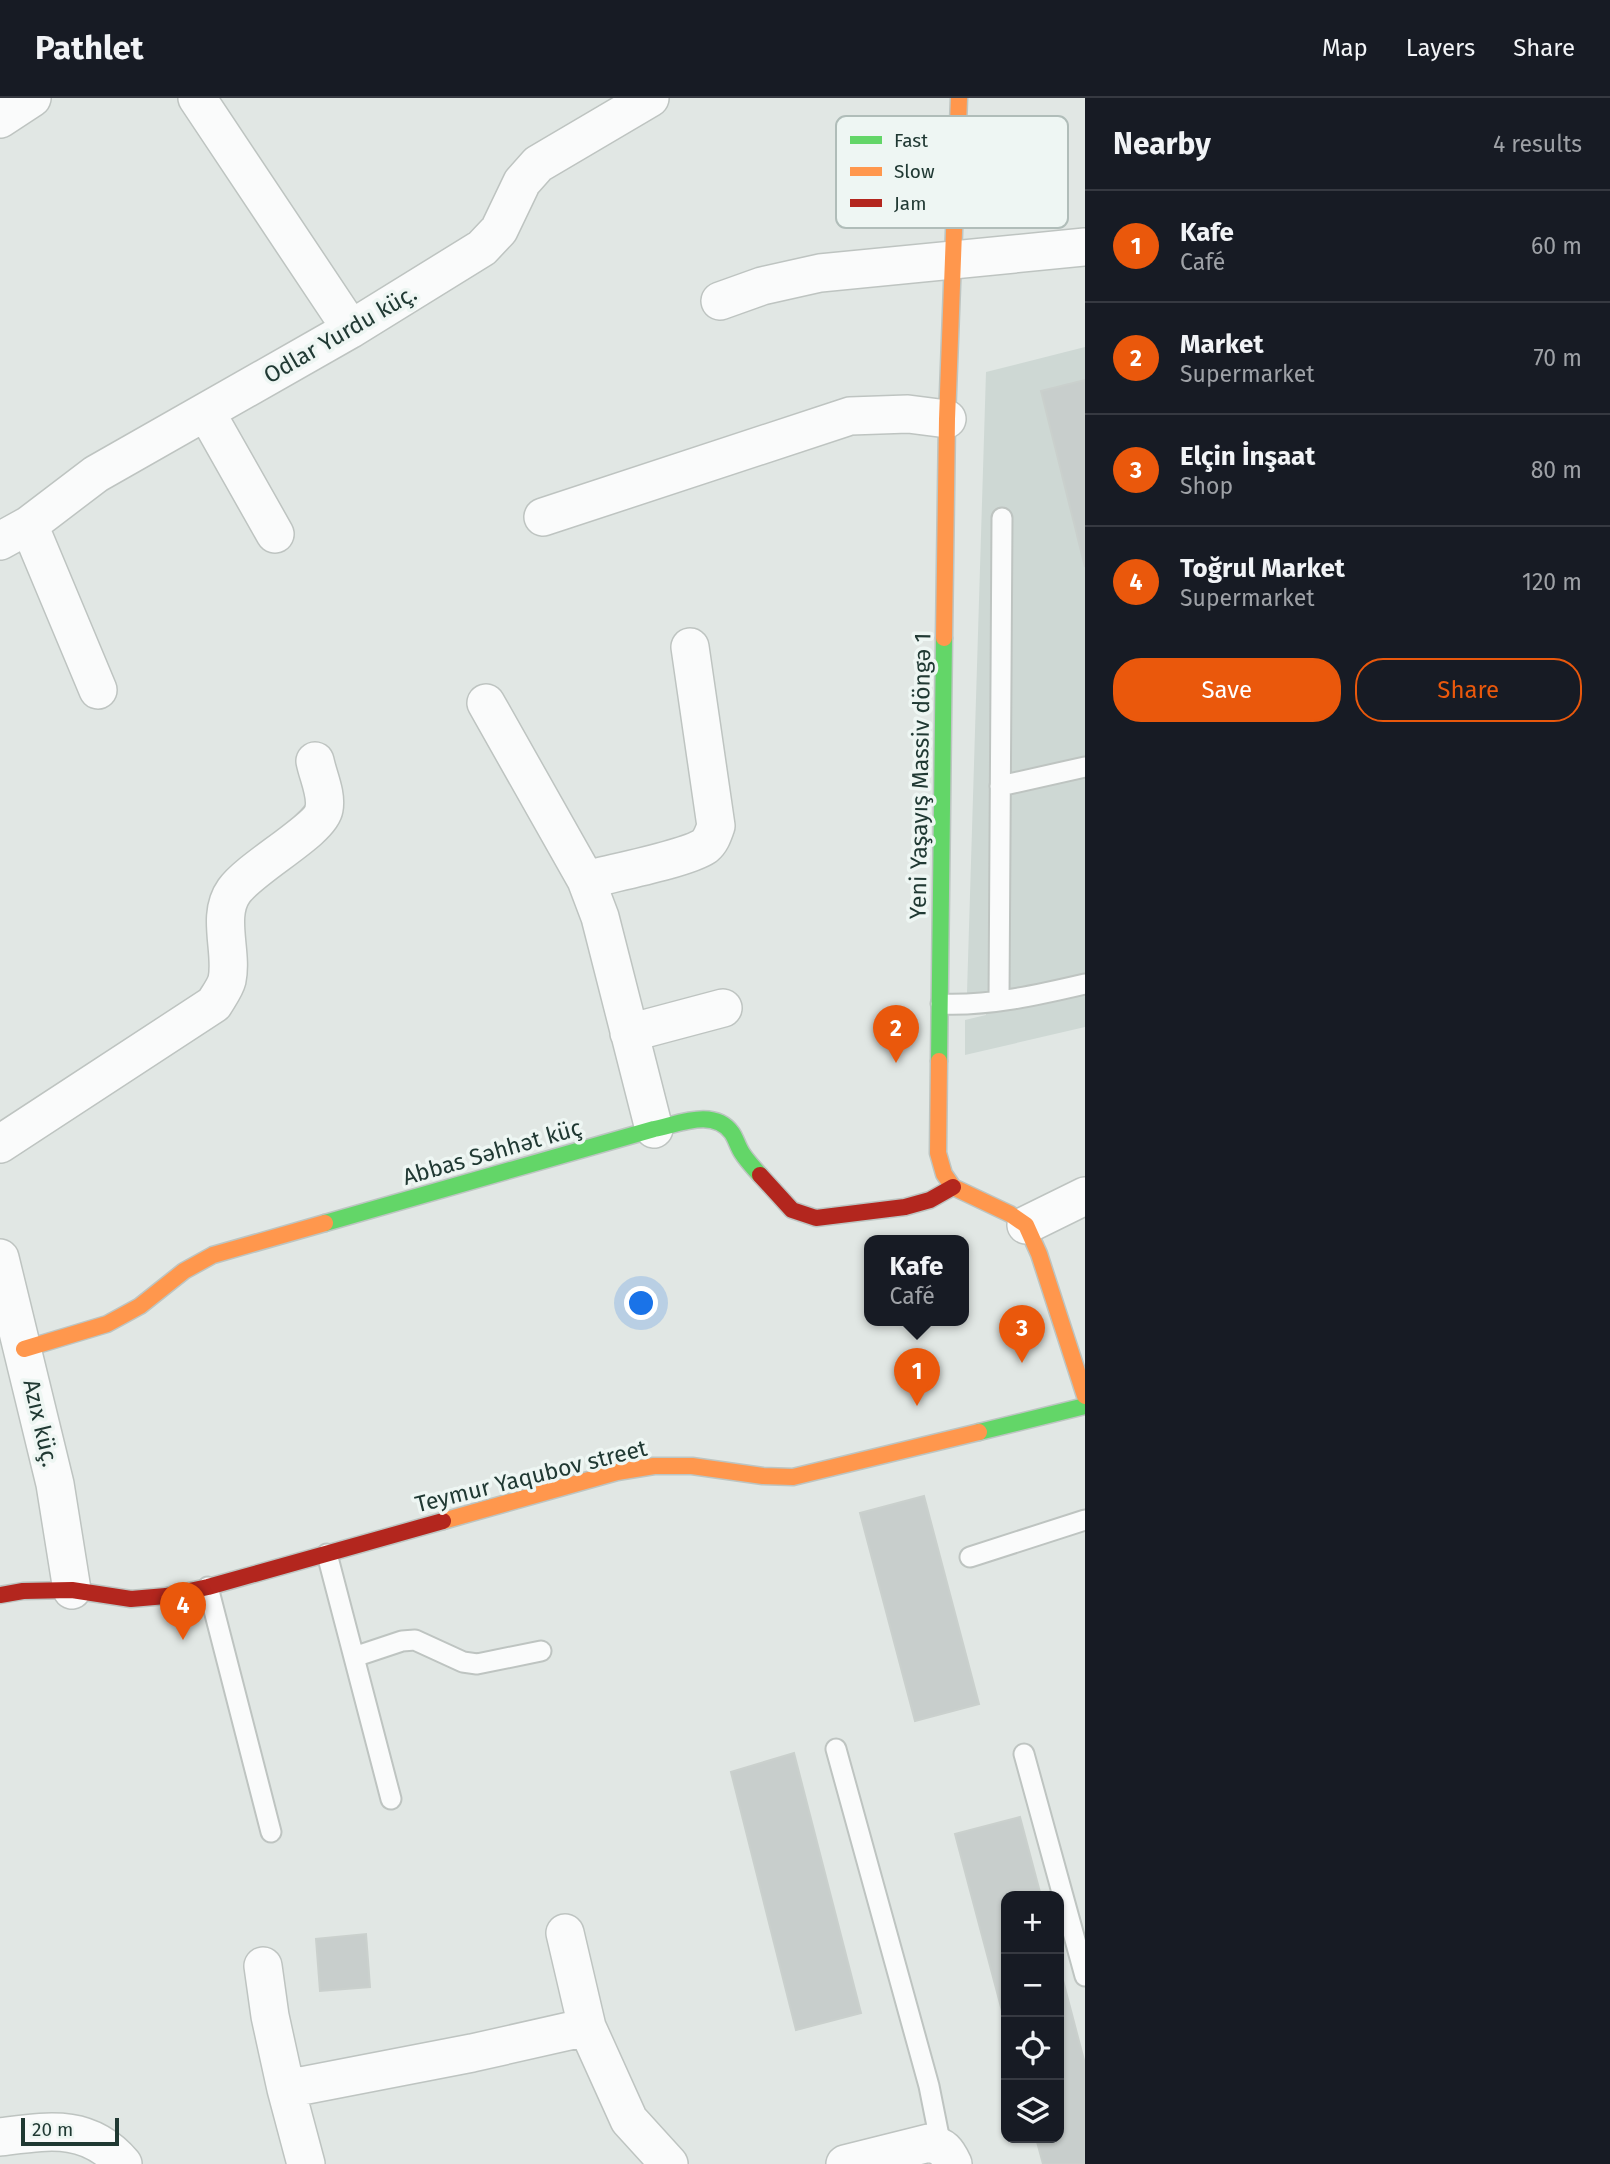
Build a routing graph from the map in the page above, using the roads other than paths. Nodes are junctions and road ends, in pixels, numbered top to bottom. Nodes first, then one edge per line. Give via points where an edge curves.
1 (32, 98) edge
2 (197, 98) edge
3 (650, 98) edge
4 (959, 98) edge
5 (958, 116) edge
6 (0, 119) edge
7 (954, 228) edge
8 (1085, 247) edge
9 (953, 260) junction
10 (720, 301) dead end
11 (351, 329) junction
12 (206, 412) junction
13 (947, 419) junction
14 (543, 517) dead end
15 (1002, 518) dead end
16 (14, 533) edge
17 (275, 534) dead end
18 (690, 647) dead end
19 (98, 690) dead end
20 (486, 703) dead end
21 (315, 761) dead end
22 (1085, 767) edge
23 (1000, 786) junction
24 (586, 880) junction
25 (1085, 984) edge
26 (999, 1001) junction
27 (941, 1004) junction
28 (723, 1008) dead end
29 (629, 1033) junction
30 (654, 1129) junction
31 (0, 1144) edge
32 (953, 1187) junction
33 (1085, 1196) edge
34 (1026, 1225) junction
35 (0, 1258) edge
36 (6, 1299) edge
37 (1085, 1322) edge
38 (1063, 1328) junction
39 (24, 1349) junction
40 (1085, 1396) edge
41 (1085, 1406) edge
42 (1085, 1520) edge
43 (327, 1554) junction
44 (970, 1557) dead end
45 (208, 1587) junction
46 (72, 1590) junction
47 (0, 1595) edge
48 (541, 1651) dead end
49 (354, 1657) junction
50 (836, 1749) dead end
51 (1024, 1754) dead end
52 (391, 1799) dead end
53 (271, 1832) dead end
54 (565, 1934) dead end
55 (263, 1966) dead end
56 (1085, 1976) edge
57 (587, 2027) junction
58 (286, 2089) junction
59 (0, 2137) edge
60 (947, 2155) edge
61 (123, 2164) edge
62 (306, 2164) edge
63 (669, 2164) edge
64 (845, 2164) edge

1 - 6 street
2 - 11 street
3 - 11 street, Odlar Yurdu küç. via 538,164 522,182 499,230 482,248
4 - 5 street, Yeni Yaşayış Massiv döngə 1
7 - 9 street, Yeni Yaşayış Massiv döngə 1
8 - 9 street
9 - 10 street via 820,273
9 - 13 street, Yeni Yaşayış Massiv döngə 1
11 - 12 street, Odlar Yurdu küç.
12 - 16 street, Odlar Yurdu küç. via 96,474
12 - 17 street
13 - 14 street via 908,414 850,416
13 - 27 street, Yeni Yaşayış Massiv döngə 1
15 - 23 lane
16 - 19 street
18 - 24 street via 716,826 712,837 688,853
20 - 24 street
21 - 31 street via 324,811 315,825 232,892 226,911 227,982 214,1004
22 - 23 lane
23 - 26 lane
24 - 29 street
25 - 26 lane
26 - 27 lane
27 - 32 street, Yeni Yaşayış Massiv döngə 1 via 938,1153
28 - 29 street
29 - 30 street
30 - 32 street, Abbas Səhhət küç via 697,1120 723,1124 776,1194 792,1210 816,1218 905,1206 930,1200
30 - 39 street, Abbas Səhhət küç via 213,1255 107,1324
32 - 34 street
33 - 34 street
34 - 38 street
35 - 36 street, Azıx küç.
36 - 39 street, Azıx küç.
37 - 38 lane
38 - 40 street
39 - 46 street, Azıx küç. via 55,1484
41 - 43 street, Teymur Yaqubov street via 793,1476 768,1478 680,1465 617,1472
42 - 44 lane
43 - 45 street, Teymur Yaqubov street
43 - 49 lane
45 - 46 street, Teymur Yaqubov street via 131,1599
45 - 53 lane
46 - 47 street, Teymur Yaqubov street
48 - 49 lane via 477,1664 415,1640
49 - 52 lane
50 - 60 lane
51 - 56 lane
54 - 57 street
55 - 58 street
57 - 58 street
57 - 63 street via 629,2120
58 - 62 street
59 - 61 street via 67,2132 96,2141
60 - 64 street via 929,2143

